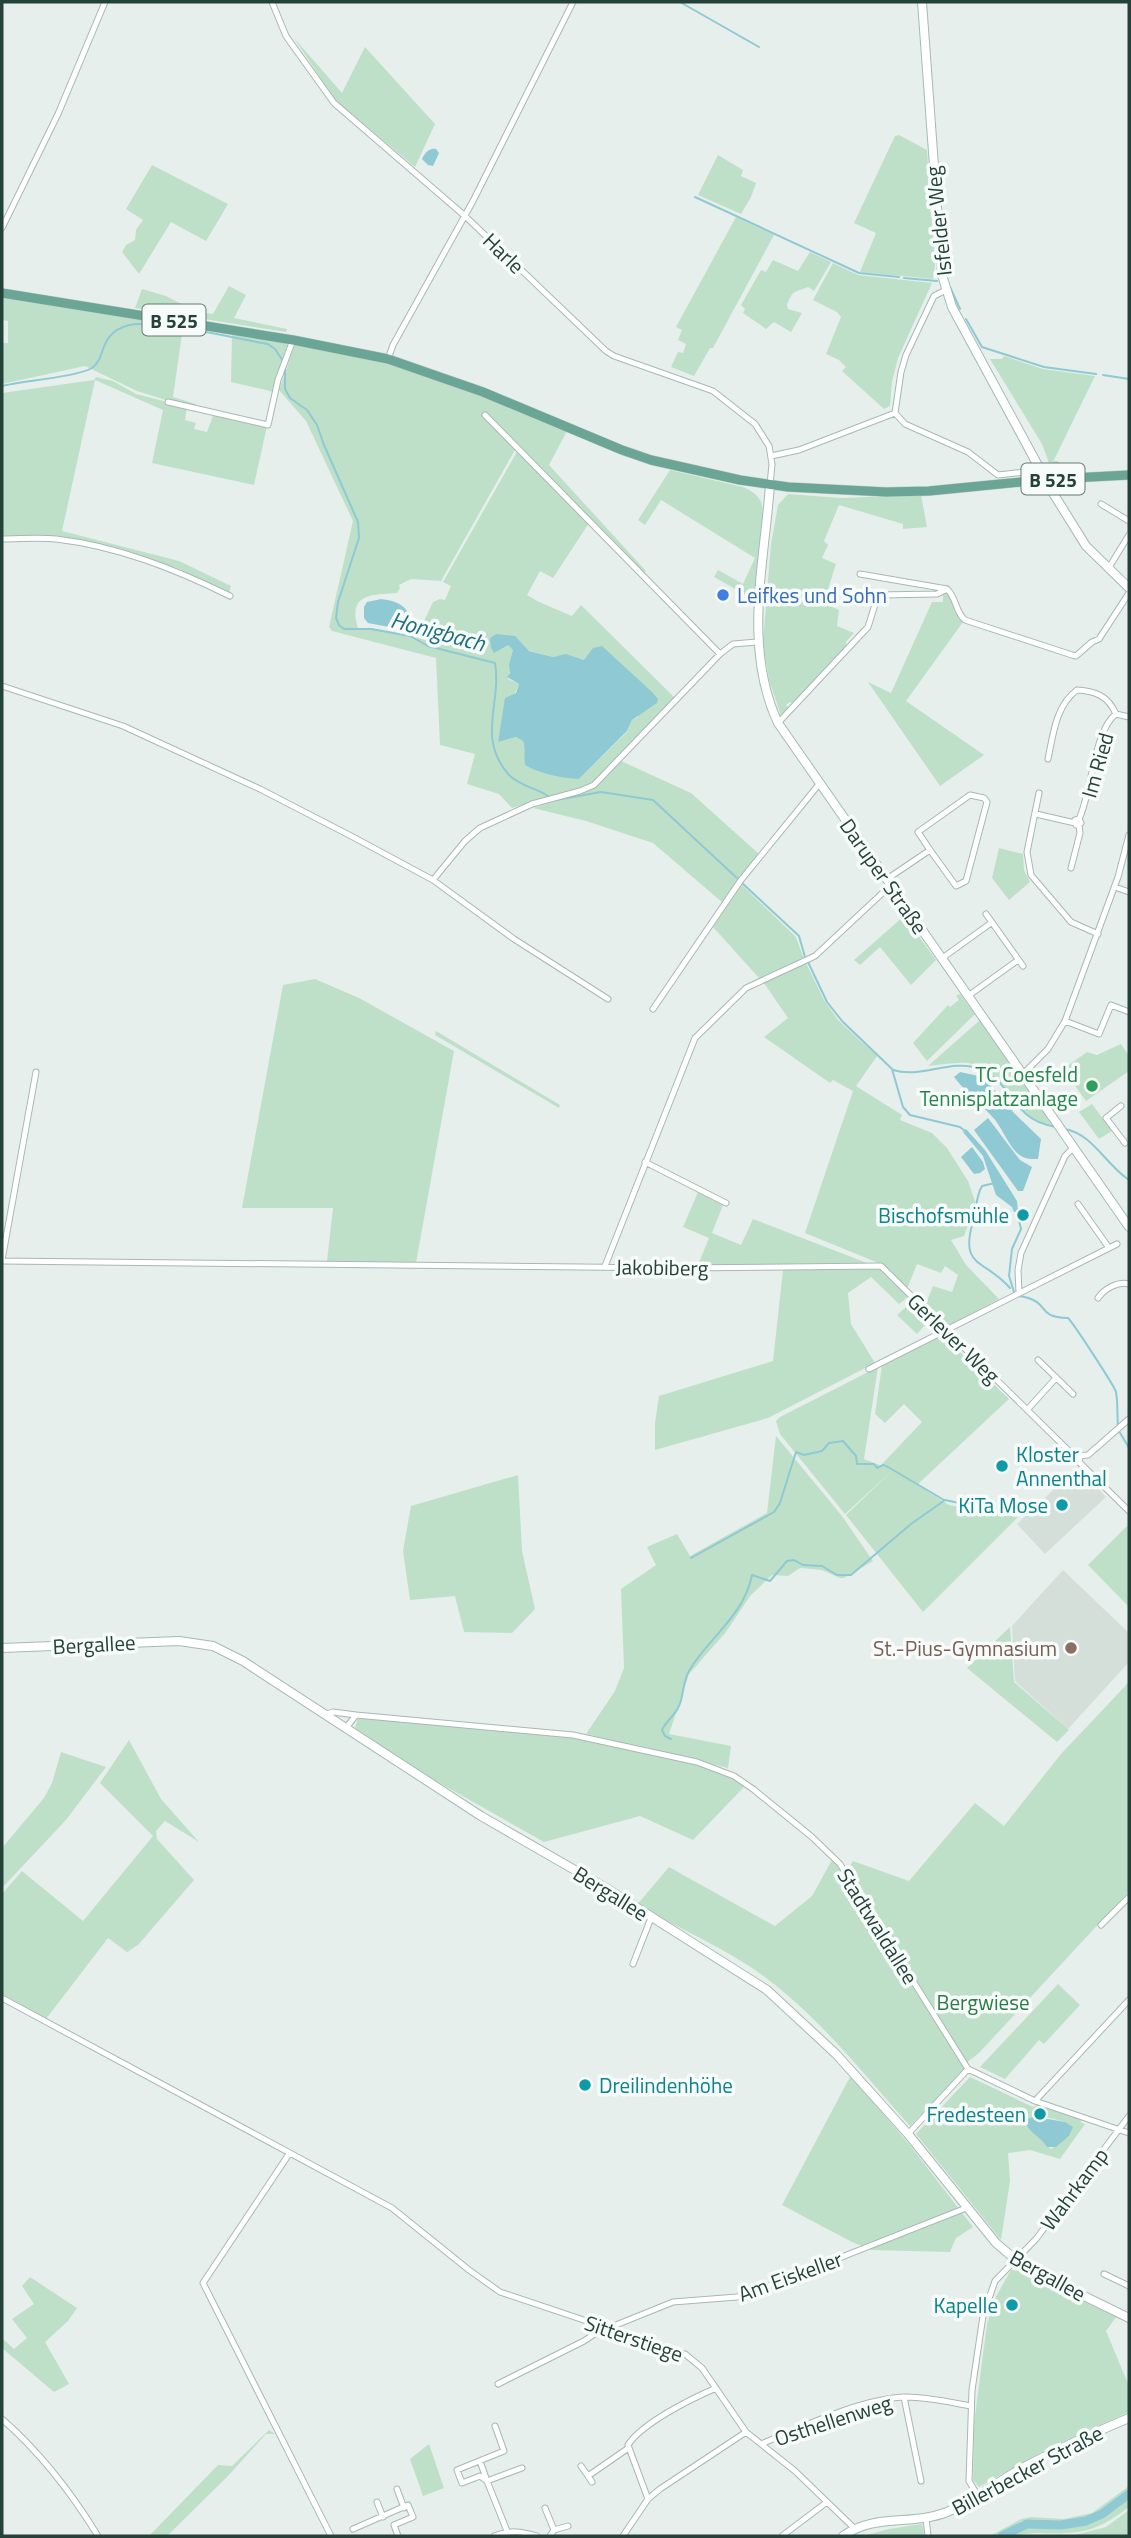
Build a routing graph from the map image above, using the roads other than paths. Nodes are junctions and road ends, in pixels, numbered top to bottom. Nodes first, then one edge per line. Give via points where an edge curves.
1 (105, 2) edge
2 (272, 2) edge
3 (573, 2) edge
4 (922, 2) edge
5 (465, 216) junction
6 (2, 228) edge
7 (946, 290) junction
8 (2, 293) edge
9 (293, 340) junction
10 (388, 359) junction
11 (169, 402) dead end
12 (895, 414) junction
13 (485, 415) dead end
14 (771, 456) junction
15 (1056, 465) dead end
16 (1129, 475) edge
17 (770, 485) junction
18 (1101, 504) dead end
19 (1129, 521) edge
20 (1129, 535) edge
21 (2, 538) edge
22 (1108, 569) junction
23 (860, 574) dead end
24 (947, 589) junction
25 (1129, 591) edge
26 (230, 596) dead end
27 (757, 642) junction
28 (720, 654) junction
29 (2, 685) edge
30 (1116, 714) junction
31 (1129, 717) edge
32 (778, 723) junction
33 (1048, 760) dead end
34 (820, 783) junction
35 (1039, 793) dead end
36 (1036, 814) junction
37 (1078, 822) junction
38 (1129, 835) edge
39 (1128, 844) edge
40 (930, 850) junction
41 (1071, 868) dead end
42 (433, 880) junction
43 (889, 882) junction
44 (1115, 887) junction
45 (1129, 892) edge
46 (986, 914) dead end
47 (992, 923) junction
48 (1098, 934) junction
49 (941, 959) junction
50 (1018, 960) junction
51 (1023, 966) dead end
52 (968, 996) junction
53 (608, 999) dead end
54 (653, 1009) dead end
55 (1129, 1012) edge
56 (1065, 1021) junction
57 (36, 1072) dead end
58 (1023, 1074) junction
59 (1121, 1106) dead end
60 (1125, 1143) edge
61 (1074, 1147) junction
62 (645, 1162) junction
63 (726, 1203) dead end
64 (1078, 1204) dead end
65 (1129, 1227) edge
66 (1117, 1244) dead end
67 (1109, 1248) junction
68 (2, 1260) edge
69 (604, 1266) junction
70 (881, 1266) joint
71 (1129, 1284) edge
72 (1016, 1293) junction
73 (1098, 1298) dead end
74 (944, 1329) junction
75 (1038, 1360) dead end
76 (869, 1369) dead end
77 (1056, 1378) junction
78 (1073, 1394) dead end
79 (1027, 1410) junction
80 (1129, 1419) edge
81 (1080, 1457) junction
82 (1129, 1511) edge
83 (2, 1648) edge
84 (326, 1714) junction
85 (356, 1715) junction
86 (346, 1728) junction
87 (1129, 1897) edge
88 (651, 1918) junction
89 (1101, 1925) dead end
90 (633, 1964) dead end
91 (2, 1998) edge
92 (1129, 2000) edge
93 (968, 2069) junction
94 (1035, 2101) junction
95 (1129, 2116) edge
96 (1118, 2130) junction
97 (1129, 2133) edge
98 (908, 2134) junction
99 (289, 2154) junction
100 (966, 2208) junction
101 (1016, 2260) junction
102 (1104, 2274) dead end
103 (1129, 2286) edge
104 (1129, 2318) edge
105 (609, 2328) junction
106 (498, 2384) dead end
107 (716, 2388) junction
108 (904, 2397) junction
109 (971, 2406) junction
110 (1129, 2418) edge
111 (2, 2419) edge
112 (495, 2426) dead end
113 (746, 2431) junction
114 (761, 2444) junction
115 (627, 2449) junction
116 (480, 2461) junction
117 (581, 2466) dead end
118 (522, 2468) dead end
119 (588, 2476) junction
120 (921, 2481) dead end
121 (488, 2482) junction
122 (592, 2482) dead end
123 (397, 2489) dead end
124 (978, 2496) junction
125 (648, 2499) junction
126 (377, 2502) dead end
127 (827, 2502) junction
128 (404, 2508) junction
129 (545, 2508) dead end
130 (386, 2516) junction
131 (926, 2518) junction
132 (394, 2525) junction
133 (568, 2526) dead end
134 (854, 2528) junction
135 (353, 2529) dead end
136 (507, 2531) junction
137 (552, 2533) edge
138 (99, 2536) edge
139 (331, 2536) edge
140 (398, 2536) edge
141 (494, 2536) edge
142 (537, 2536) edge
143 (623, 2536) edge
144 (782, 2536) edge
145 (843, 2536) edge
146 (928, 2536) edge

1 - 6 street via 58,114
2 - 5 street, Harle via 286,37 334,103
3 - 5 street
4 - 7 street, Isfelder Weg via 934,193
5 - 10 street
5 - 14 street, Harle via 606,351 713,391 755,425
7 - 12 street via 934,296 906,355
7 - 22 street, Isfelder Weg, bridge via 968,340 1075,532
8 - 9 main road, B 525
9 - 10 main road, B 525
9 - 11 street via 268,425
10 - 17 main road, B 525 via 651,460
12 - 14 street
12 - 15 street via 905,424 968,452 998,475
13 - 28 street
14 - 17 street, Harle
16 - 17 main road, B 525 via 929,491
17 - 27 street, Daruper Straße
18 - 19 street
20 - 22 street
21 - 26 street via 55,539 116,552 175,569
22 - 25 street, Isfelder Weg
23 - 24 street
24 - 25 street via 965,620 1076,656 1099,639
24 - 32 street via 937,594 878,594 867,628
27 - 28 street via 733,644
27 - 32 street, Daruper Straße via 765,689
28 - 42 street via 594,785 480,828
29 - 42 street via 123,726 260,789
30 - 31 street, Im Ried
30 - 33 street, Im Ried via 1110,700 1077,690 1060,709
30 - 37 street, Im Ried via 1096,753 1087,802
32 - 34 street, Daruper Straße
34 - 43 street, Daruper Straße
34 - 54 street via 740,882
35 - 36 street
36 - 37 street, Im Ried
36 - 48 street via 1027,852 1034,881 1071,922
37 - 41 street, Im Ried via 1080,833
38 - 39 street
39 - 44 street
40 - 40 street via 956,886 966,881 987,802 984,798 970,795 918,832
40 - 43 street, Jakobiberg
42 - 53 street
43 - 49 street, Daruper Straße
43 - 62 street, Jakobiberg via 815,956 746,988 695,1038
44 - 45 street
44 - 48 street
46 - 47 street
47 - 49 street
47 - 50 street
48 - 56 street
49 - 52 street, Daruper Straße
50 - 51 street
50 - 52 street
52 - 58 street, Daruper Straße
55 - 56 street via 1111,1005 1099,1034
56 - 58 street via 1048,1049
57 - 68 street
58 - 61 street, Daruper Straße
59 - 60 street via 1106,1118
61 - 65 street, Daruper Straße
61 - 72 street via 1065,1156 1021,1253
62 - 63 street
62 - 69 street, Jakobiberg
64 - 67 street
66 - 67 street
67 - 72 street
68 - 69 street
69 - 70 street, Jakobiberg
70 - 74 street, Gerlever Weg
71 - 73 street via 1103,1291
72 - 74 street
74 - 76 street
74 - 79 street, Gerlever Weg
75 - 77 street
77 - 78 street
77 - 79 street
79 - 81 street, Gerlever Weg
80 - 81 street
81 - 82 street, Gerlever Weg via 1079,1462
83 - 84 street, Bergallee via 201,1643 233,1655
84 - 85 street, Stadtwaldallee
84 - 86 street, Bergallee
85 - 86 street
85 - 93 street, Stadtwaldallee via 573,1735 697,1762 734,1776 840,1864
86 - 88 street, Bergallee
87 - 89 street
88 - 90 street
88 - 98 street, Bergallee via 767,1990 817,2034
91 - 99 street, Sitterstiege
92 - 94 street
93 - 94 street
93 - 98 street
94 - 96 street
95 - 96 street, Wahrkamp
96 - 97 street
96 - 101 street, Wahrkamp via 1037,2239
98 - 100 street, Bergallee
99 - 105 street, Sitterstiege via 392,2208 490,2287
99 - 139 street via 203,2283
100 - 101 street, Bergallee
100 - 105 street, Am Eiskeller via 763,2288 729,2298 673,2302
101 - 104 street, Bergallee
101 - 109 street, Wahrkamp via 995,2281 988,2299
102 - 103 street
105 - 106 street, Am Eiskeller
105 - 107 street, Sitterstiege via 685,2354
107 - 113 street, Sitterstiege
107 - 115 street via 664,2416 635,2437
108 - 109 street, Osthellenweg
108 - 114 street, Osthellenweg via 863,2406
108 - 120 street, Osthellenweg
109 - 124 street, Wahrkamp via 969,2481
110 - 124 street, Billerbecker Straße via 1020,2470
111 - 138 street via 70,2491
112 - 116 street via 504,2451
113 - 114 street, Sitterstiege
113 - 125 street, Osthellenweg
114 - 127 street, Sitterstiege
115 - 119 street
115 - 125 street
116 - 121 street
116 - 121 street via 457,2470 462,2483 480,2476
117 - 119 street
118 - 121 street
119 - 122 street
121 - 136 street
123 - 128 street
124 - 131 street, Billerbecker Straße
125 - 143 street, Osthellenweg
126 - 130 street
127 - 134 street, Sitterstiege
127 - 144 street
128 - 130 street
128 - 132 street via 408,2505 412,2517
129 - 137 street
130 - 132 street
130 - 135 street
131 - 134 street, Billerbecker Straße via 888,2519
131 - 146 street
132 - 140 street
133 - 137 street
134 - 145 street, Billerbecker Straße
136 - 141 street
136 - 142 street

